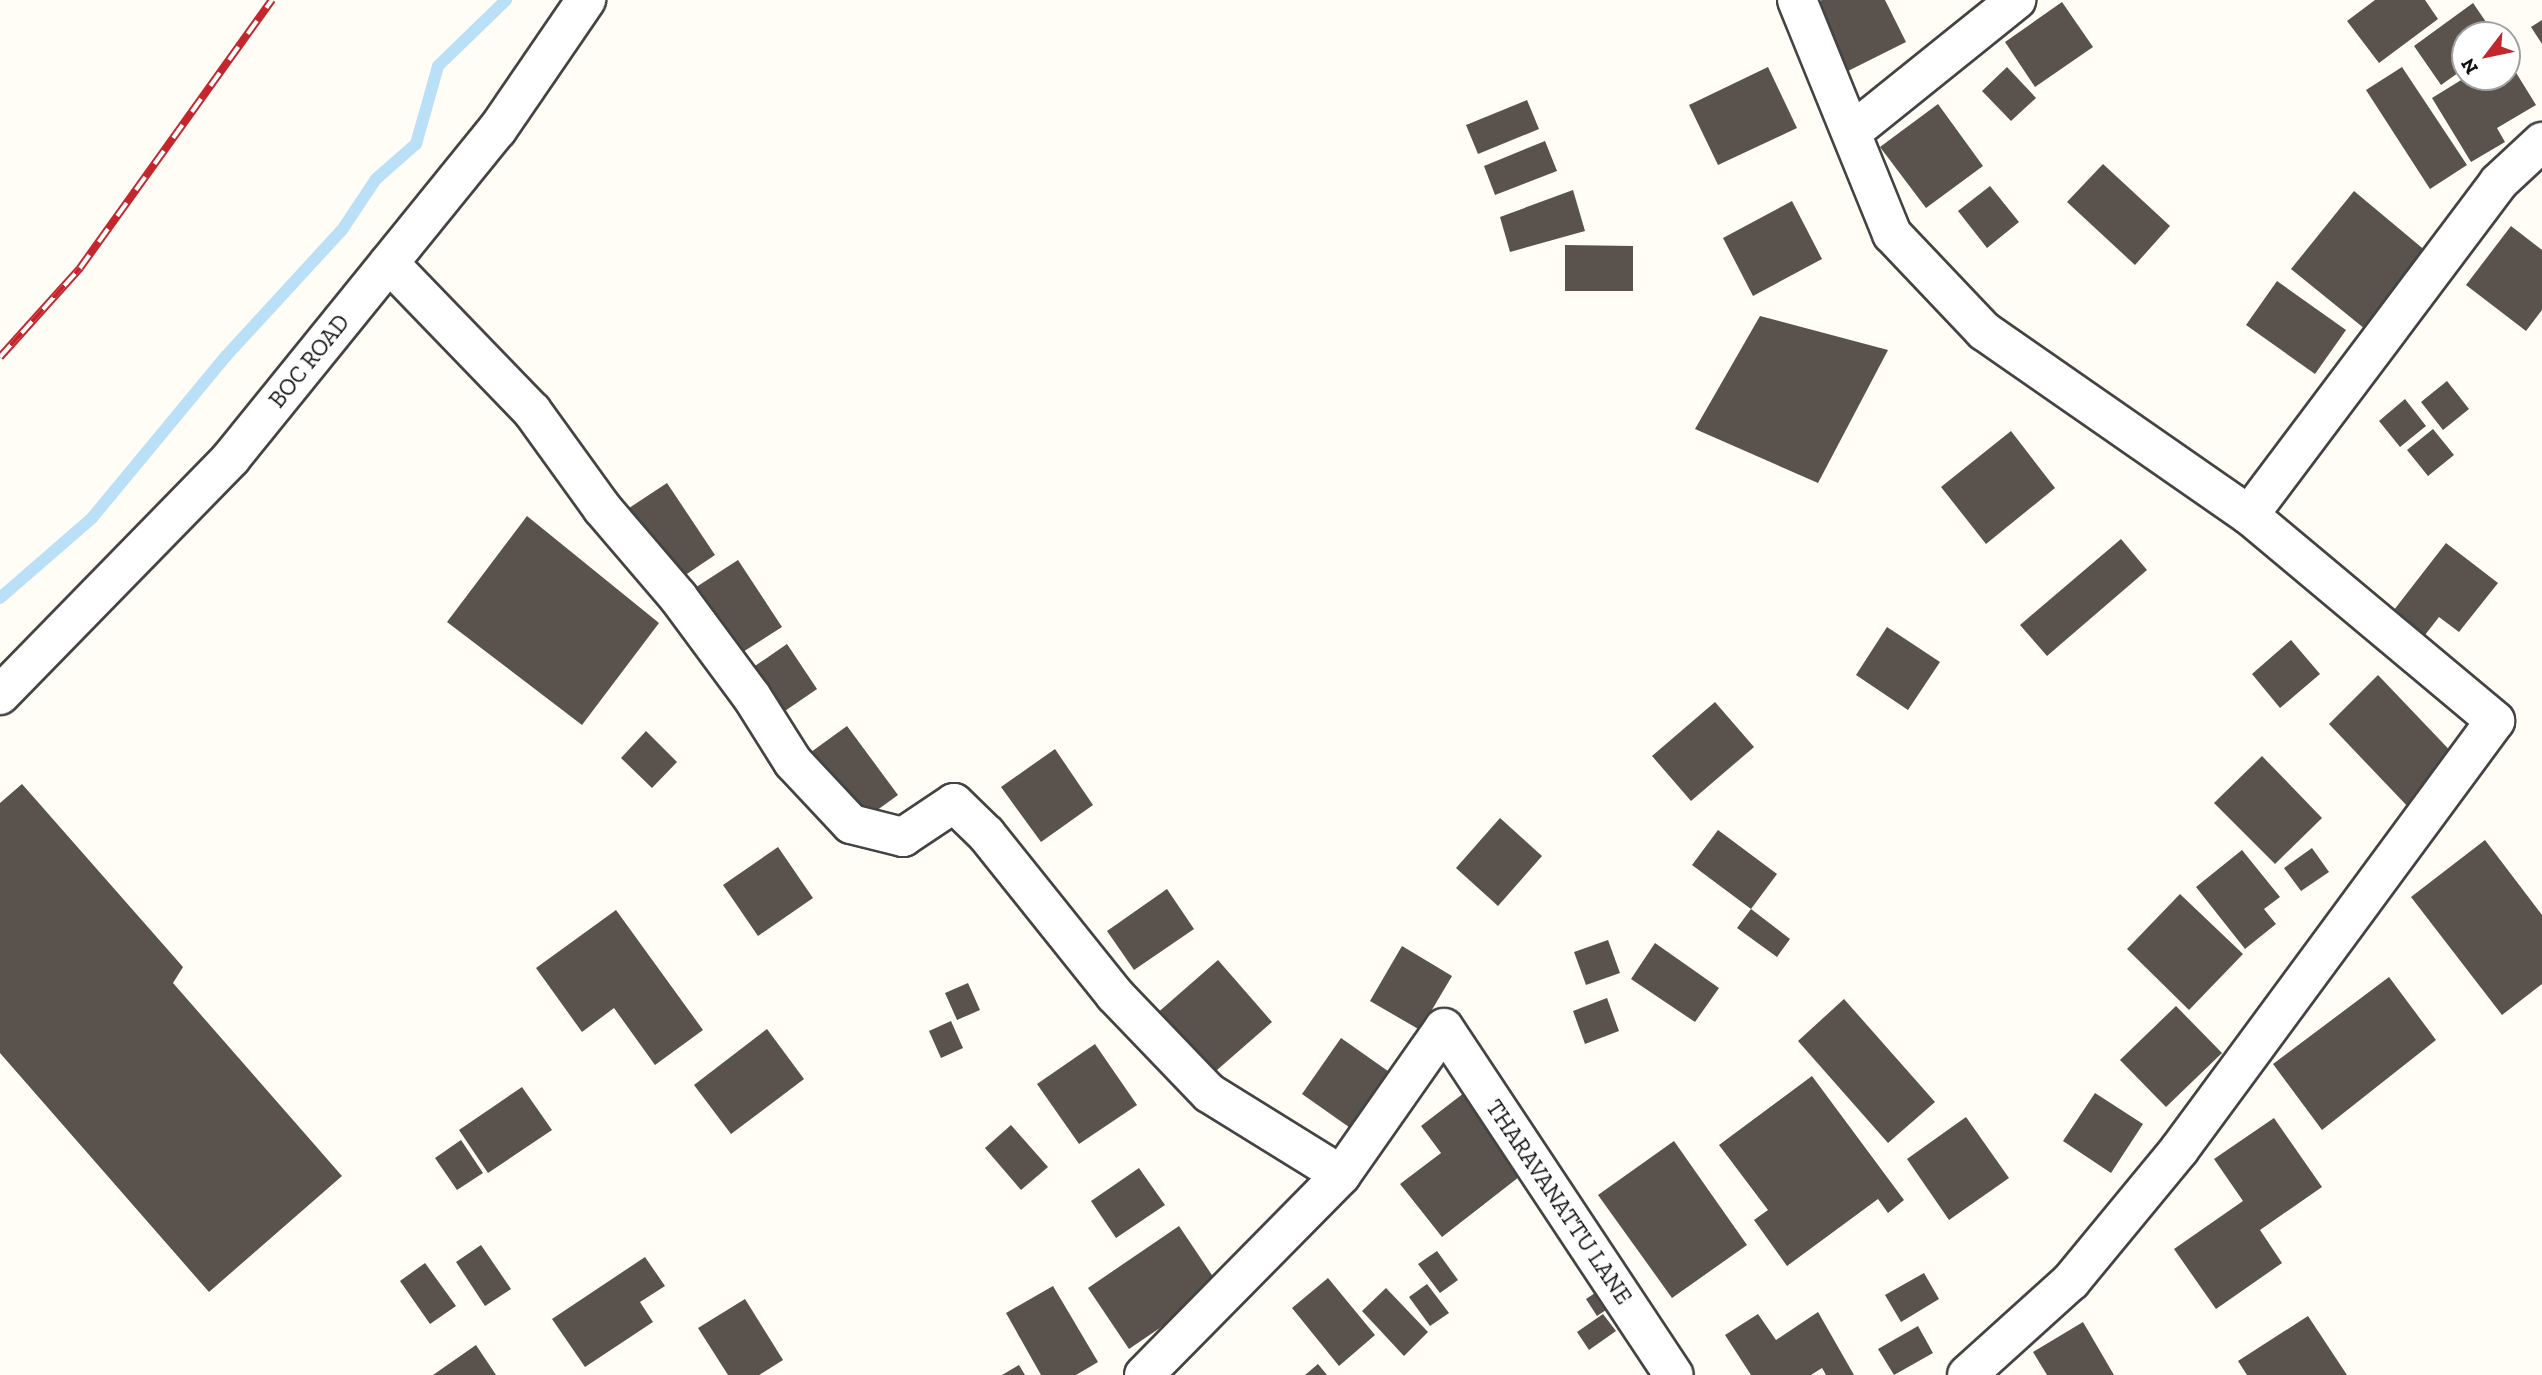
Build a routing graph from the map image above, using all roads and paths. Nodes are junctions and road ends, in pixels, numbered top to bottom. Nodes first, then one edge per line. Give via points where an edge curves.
1 (586, 0) edge
2 (1797, 0) edge
3 (2016, 0) edge
4 (1852, 132) junction
5 (2542, 142) edge
6 (389, 263) junction
7 (2249, 515) junction
8 (0, 695) edge
9 (1341, 1174) junction
10 (1144, 1375) edge
11 (1674, 1375) edge
12 (1967, 1375) edge

1 - 6 street, BOC ROAD via 498,130
2 - 4 street
3 - 4 street
4 - 7 street via 1892,234 1984,331
5 - 7 street via 2499,182
6 - 8 street, BOC ROAD via 231,458
6 - 9 street via 532,411 602,508 678,597 752,697 793,762 851,824 903,837 954,803 986,834 1115,995 1209,1093
7 - 12 street via 2495,721 2179,1150 2071,1281
9 - 10 street
9 - 11 street, THARAVANATTU LANE via 1444,1028

